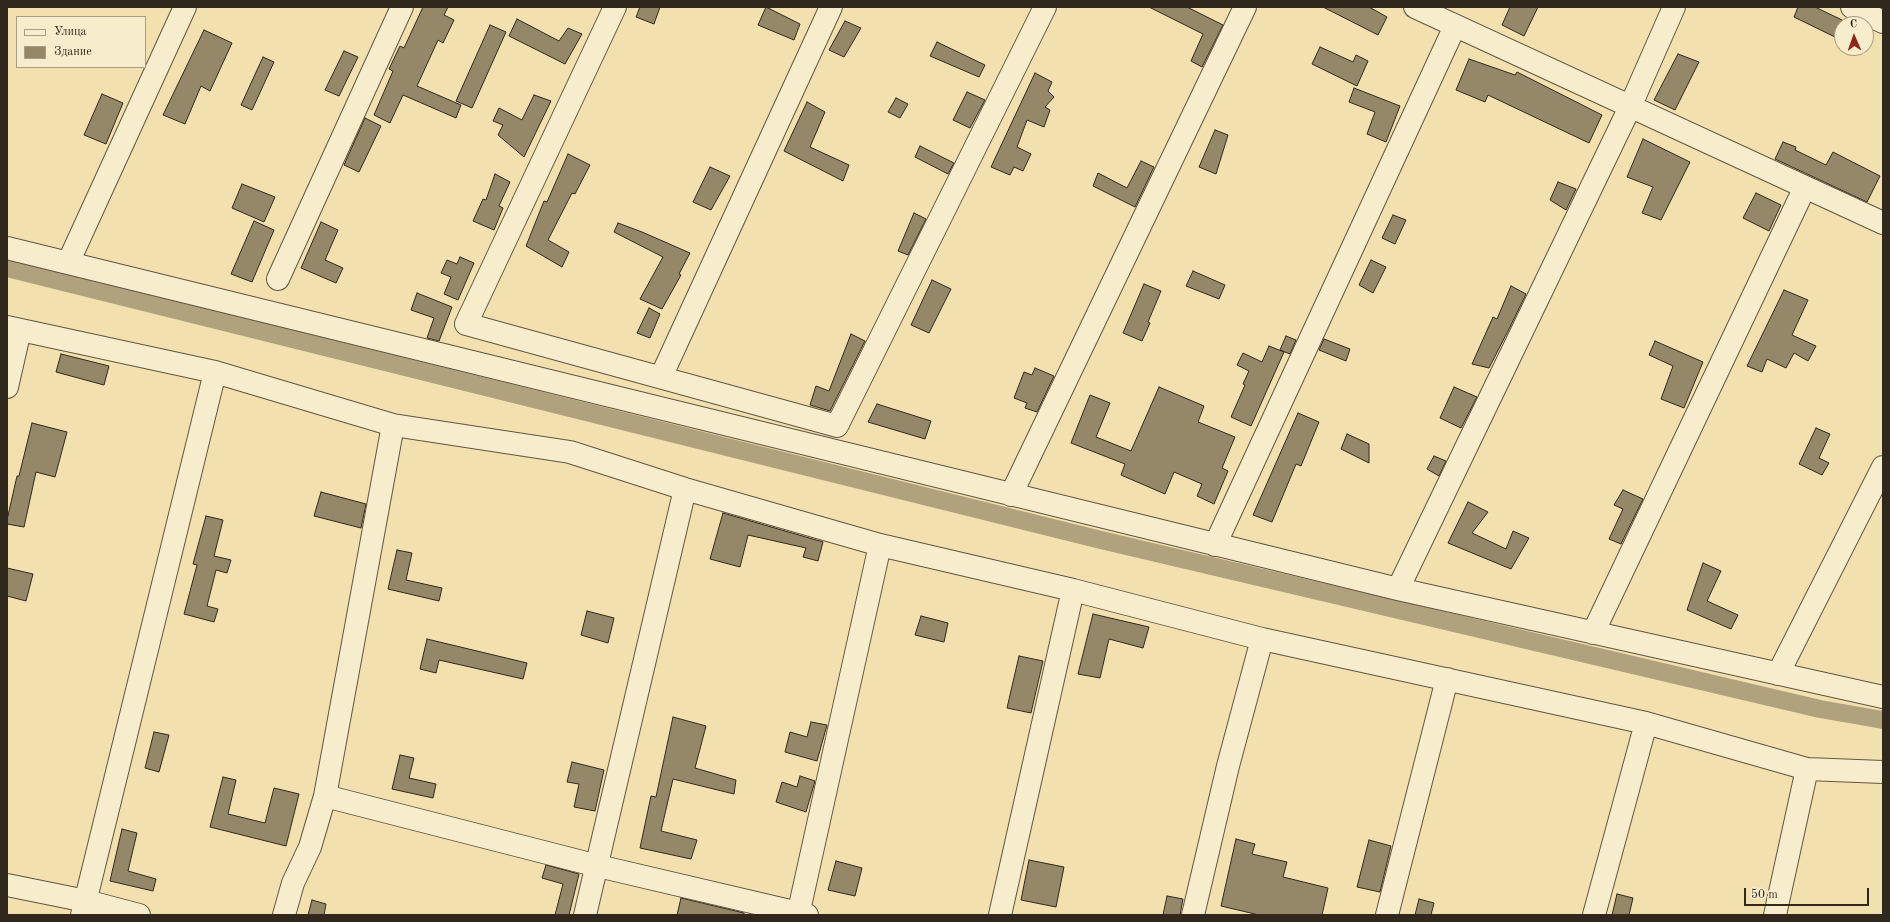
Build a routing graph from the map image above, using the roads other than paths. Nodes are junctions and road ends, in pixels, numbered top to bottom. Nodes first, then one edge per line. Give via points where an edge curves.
1 (185, 7) edge
2 (402, 7) edge
3 (615, 7) edge
4 (831, 7) edge
5 (1045, 7) edge
6 (1245, 7) edge
7 (1415, 7) edge
8 (1674, 7) edge
9 (1852, 7) edge
10 (1883, 22) edge
11 (1455, 26) junction
12 (1630, 107) junction
13 (1805, 187) junction
14 (1883, 223) edge
15 (7, 248) edge
16 (68, 263) junction
17 (278, 279) dead end
18 (13, 329) edge
19 (215, 372) junction
20 (661, 377) junction
21 (7, 388) edge
22 (393, 425) junction
23 (1883, 467) edge
24 (685, 489) junction
25 (1011, 494) junction
26 (880, 545) junction
27 (1216, 545) junction
28 (1398, 589) junction
29 (1072, 590) junction
30 (1593, 633) junction
31 (1262, 639) junction
32 (1778, 674) junction
33 (1447, 679) junction
34 (1883, 697) edge
35 (1646, 723) junction
36 (1807, 769) junction
37 (1883, 772) edge
38 (325, 796) junction
39 (598, 866) junction
40 (7, 885) edge
41 (84, 908) edge
42 (801, 914) edge
43 (139, 915) edge
44 (284, 915) edge
45 (586, 915) edge
46 (1000, 915) edge
47 (1193, 915) edge
48 (1386, 915) edge
49 (1594, 915) edge
50 (1775, 915) edge

1 - 16 street
2 - 17 street
3 - 20 street via 466,324
4 - 20 street
5 - 20 street via 837,426
6 - 25 street
7 - 11 street
8 - 12 street
9 - 10 street
11 - 12 street
11 - 27 street
12 - 13 street
12 - 28 street
13 - 14 street
13 - 30 street
15 - 16 street
16 - 25 street
18 - 19 street
18 - 21 street
19 - 22 street
19 - 41 street
22 - 24 street via 570,452
22 - 38 street
23 - 32 street
24 - 26 street
24 - 39 street
25 - 27 street
26 - 29 street
26 - 42 street
27 - 28 street
28 - 30 street
29 - 31 street
29 - 46 street
30 - 32 street
31 - 33 street
31 - 47 street via 1228,766
32 - 34 street
33 - 35 street
33 - 48 street
35 - 36 street
35 - 49 street
36 - 37 street
36 - 50 street
38 - 39 street
38 - 44 street via 310,847 293,883
39 - 42 street
39 - 45 street
40 - 41 street
41 - 43 street

